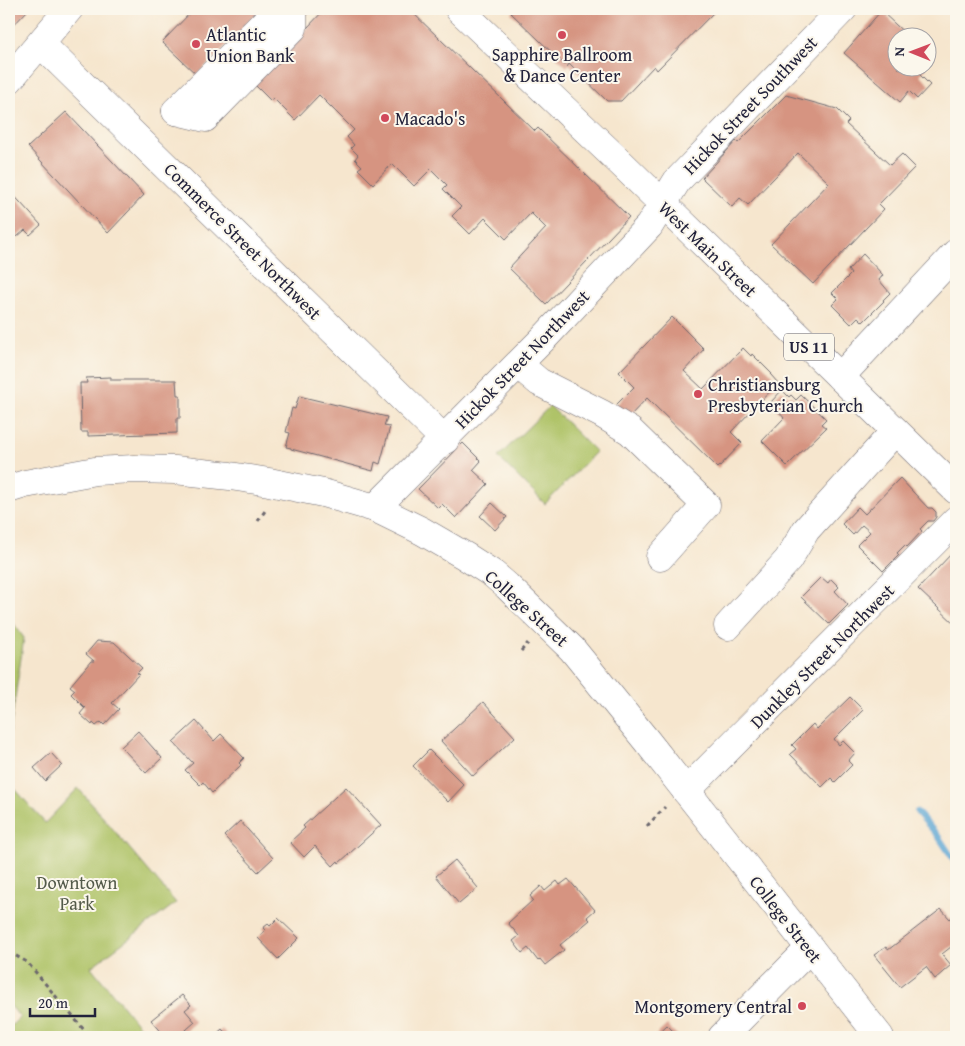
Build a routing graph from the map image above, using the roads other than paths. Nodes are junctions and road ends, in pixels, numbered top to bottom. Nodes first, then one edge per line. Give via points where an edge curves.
1 (69, 9) edge
2 (278, 9) edge
3 (287, 9) edge
4 (294, 9) edge
5 (459, 9) edge
6 (843, 9) edge
7 (41, 44) junction
8 (9, 80) edge
9 (176, 112) junction
10 (662, 204) junction
11 (956, 253) edge
12 (519, 365) junction
13 (840, 377) junction
14 (895, 431) junction
15 (445, 440) junction
16 (9, 489) edge
17 (956, 490) edge
18 (376, 508) junction
19 (956, 520) edge
20 (660, 557) dead end
21 (728, 626) dead end
22 (686, 791) junction
23 (810, 948) junction
24 (722, 1037) edge
25 (880, 1037) edge

1 - 7 street
2 - 9 street
3 - 9 street via 282,21 195,108
4 - 9 street via 293,28 205,118
5 - 10 street, West Main Street / US 11
6 - 10 street, Hickok Street Southwest via 677,181
7 - 8 street
7 - 15 street, Commerce Street Northwest
10 - 12 street, Hickok Street Northwest via 649,226
10 - 13 street, West Main Street / US 11
11 - 13 street
12 - 15 street, Hickok Street Northwest
12 - 20 street via 539,382 630,431 706,505
13 - 14 street, West Main Street / US 11
14 - 17 street, West Main Street / US 11
14 - 21 street via 806,530 788,560
15 - 18 street, Hickok Street Northwest
16 - 18 street, College Street via 94,471 175,470 269,482
18 - 22 street, College Street via 466,556 507,586 572,649
19 - 22 street, Dunkley Street Northwest
22 - 23 street, College Street
23 - 24 street
23 - 25 street, College Street

